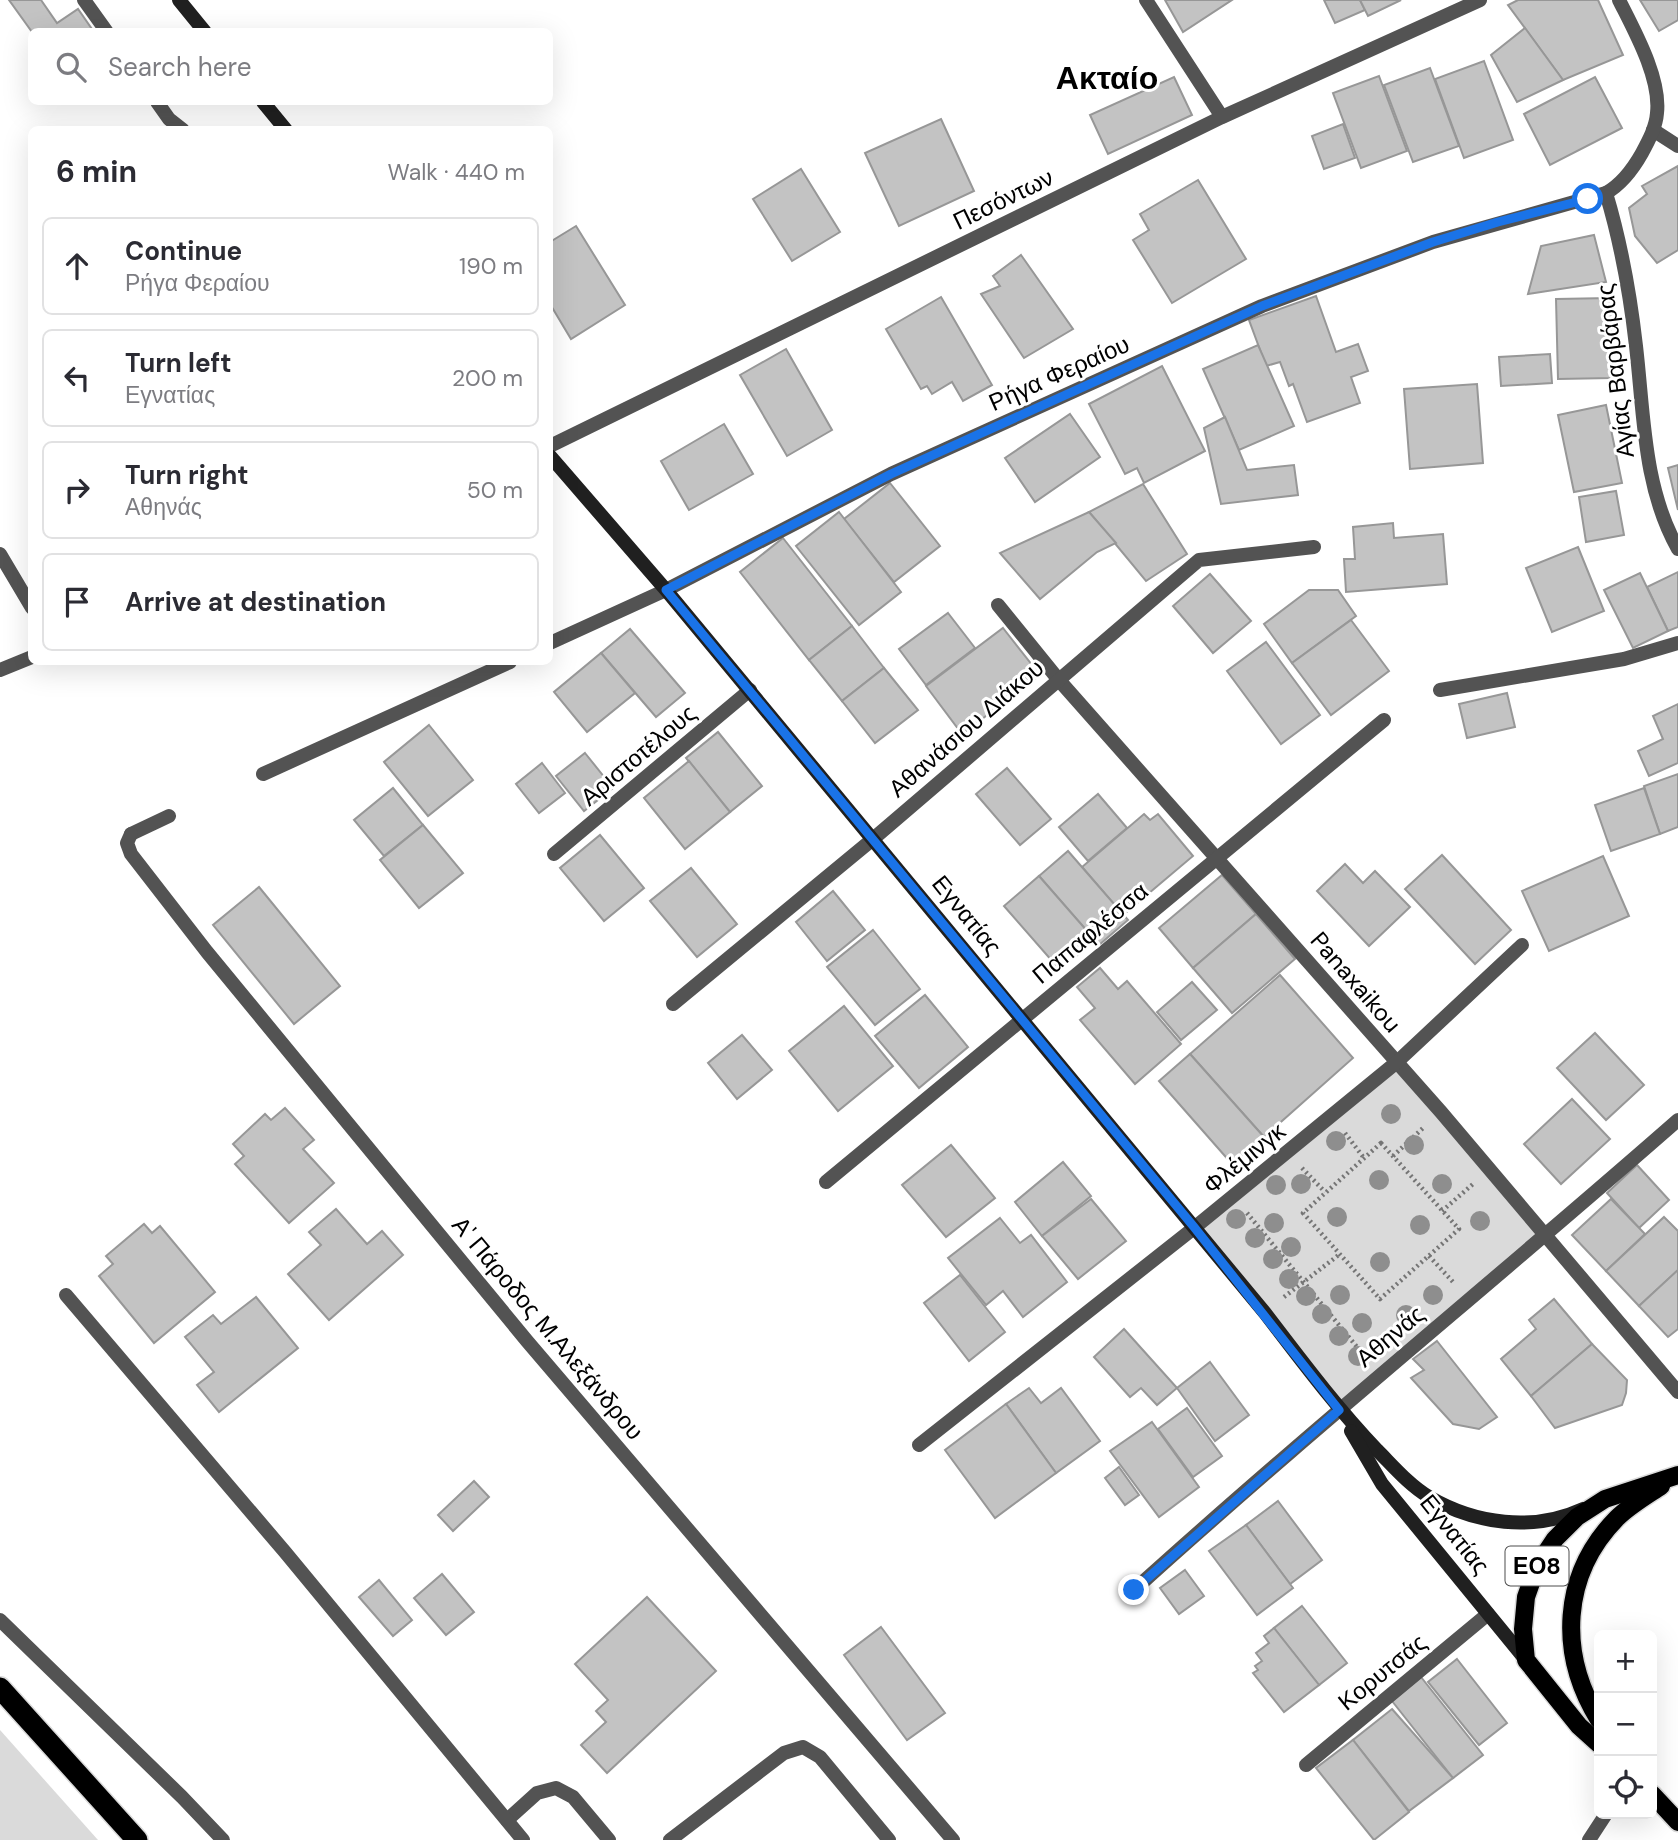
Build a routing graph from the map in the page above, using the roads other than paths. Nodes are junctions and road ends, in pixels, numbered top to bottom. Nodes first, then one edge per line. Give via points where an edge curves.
1 (85, 0) edge
2 (179, 0) edge
3 (1146, 0) edge
4 (1480, 0) edge
5 (1619, 0) edge
6 (104, 28) edge
7 (202, 28) edge
8 (159, 105) edge
9 (265, 105) edge
10 (1223, 117) junction
11 (178, 126) edge
12 (283, 126) edge
13 (1653, 130) junction
14 (1678, 146) edge
15 (1606, 193) junction
16 (553, 445) edge
17 (553, 459) edge
18 (1314, 547) dead end
19 (1678, 549) edge
20 (0, 554) edge
21 (666, 590) junction
22 (28, 601) edge
23 (998, 605) dead end
24 (553, 642) edge
25 (1678, 643) edge
26 (28, 659) edge
27 (503, 665) edge
28 (0, 670) edge
29 (1058, 679) junction
30 (750, 690) junction
31 (1440, 690) dead end
32 (1384, 720) dead end
33 (263, 774) dead end
34 (169, 816) dead end
35 (873, 839) junction
36 (554, 854) dead end
37 (1216, 858) junction
38 (1522, 945) dead end
39 (673, 1004) dead end
40 (1021, 1020) junction
41 (1397, 1062) junction
42 (1678, 1120) edge
43 (825, 1182) dead end
44 (1194, 1227) junction
45 (1547, 1236) junction
46 (66, 1296) dead end
47 (1678, 1392) edge
48 (1339, 1410) junction
49 (919, 1445) dead end
50 (1676, 1476) edge
51 (1605, 1499) junction
52 (1134, 1590) dead end
53 (1488, 1614) junction
54 (0, 1620) edge
55 (1527, 1660) junction
56 (0, 1688) edge
57 (1594, 1711) edge
58 (1594, 1740) edge
59 (1306, 1765) dead end
60 (1657, 1799) edge
61 (1603, 1819) edge
62 (507, 1820) junction
63 (1678, 1822) edge
64 (137, 1840) edge
65 (223, 1840) edge
66 (523, 1840) edge
67 (609, 1840) edge
68 (670, 1840) edge
69 (889, 1840) edge
70 (953, 1840) edge
71 (1589, 1840) edge

1 - 6 street
2 - 7 main road
3 - 10 street
4 - 10 street, Πεσόντων
5 - 13 street via 1654,89 1658,109
8 - 11 street
9 - 12 main road
10 - 16 street, Πεσόντων
13 - 14 street
13 - 15 street via 1625,178
15 - 19 street, Αγίας Βαρβάρας via 1630,298 1650,475 1664,522
15 - 21 street, Ρήγα Φεραίου via 1433,242 1262,306 891,474
17 - 21 main road, Εγνατίας
18 - 29 street, Αθανάσιου Διάκου via 1199,560
20 - 22 street
21 - 24 street, Ρήγα Φεραίου
21 - 30 main road, Εγνατίας
23 - 29 street, Panaxaikou
25 - 31 street via 1623,659
26 - 28 street
27 - 33 street
29 - 35 street, Αθανάσιου Διάκου
29 - 37 street, Panaxaikou
30 - 35 main road, Εγνατίας
30 - 36 street, Αριστοτέλους
32 - 37 street, Παπαφλέσσα
34 - 70 street, Α' Πάροδος Μ.Αλεξάνδρου via 131,834 127,843 131,855 527,1341
35 - 39 street, Αθανάσιου Διάκου
35 - 40 main road, Εγνατίας
37 - 40 street, Παπαφλέσσα
37 - 41 street, Panaxaikou
38 - 41 street, Φλέμινγκ
40 - 43 street, Παπαφλέσσα
40 - 44 main road, Εγνατίας
41 - 44 street, Φλέμινγκ
41 - 45 street, Panaxaikou
42 - 45 street, Αθηνάς
44 - 48 main road, Εγνατίας
44 - 49 street, Φλέμινγκ
45 - 47 street, Panaxaikou
45 - 48 street, Αθηνάς
46 - 62 street
48 - 51 main road, Εγνατίας via 1397,1471 1426,1495 1459,1513 1496,1522 1534,1522 1570,1515
48 - 52 street, Αθηνάς
48 - 53 main road, Εγνατίας via 1382,1484
50 - 51 main road, ΕΟ8
50 - 57 main road, ΕΟ8 via 1619,1516 1583,1566 1570,1626 1572,1656
51 - 55 main road, ΕΟ8 via 1577,1517 1537,1566 1523,1629
53 - 55 main road, Εγνατίας
53 - 59 street, Κορυτσάς
54 - 65 street
55 - 58 main road, Εγνατίας
56 - 64 highway
60 - 63 main road
61 - 71 street
62 - 66 street
62 - 67 street via 537,1793 556,1788 573,1797
68 - 69 street via 784,1753 803,1747 820,1757

